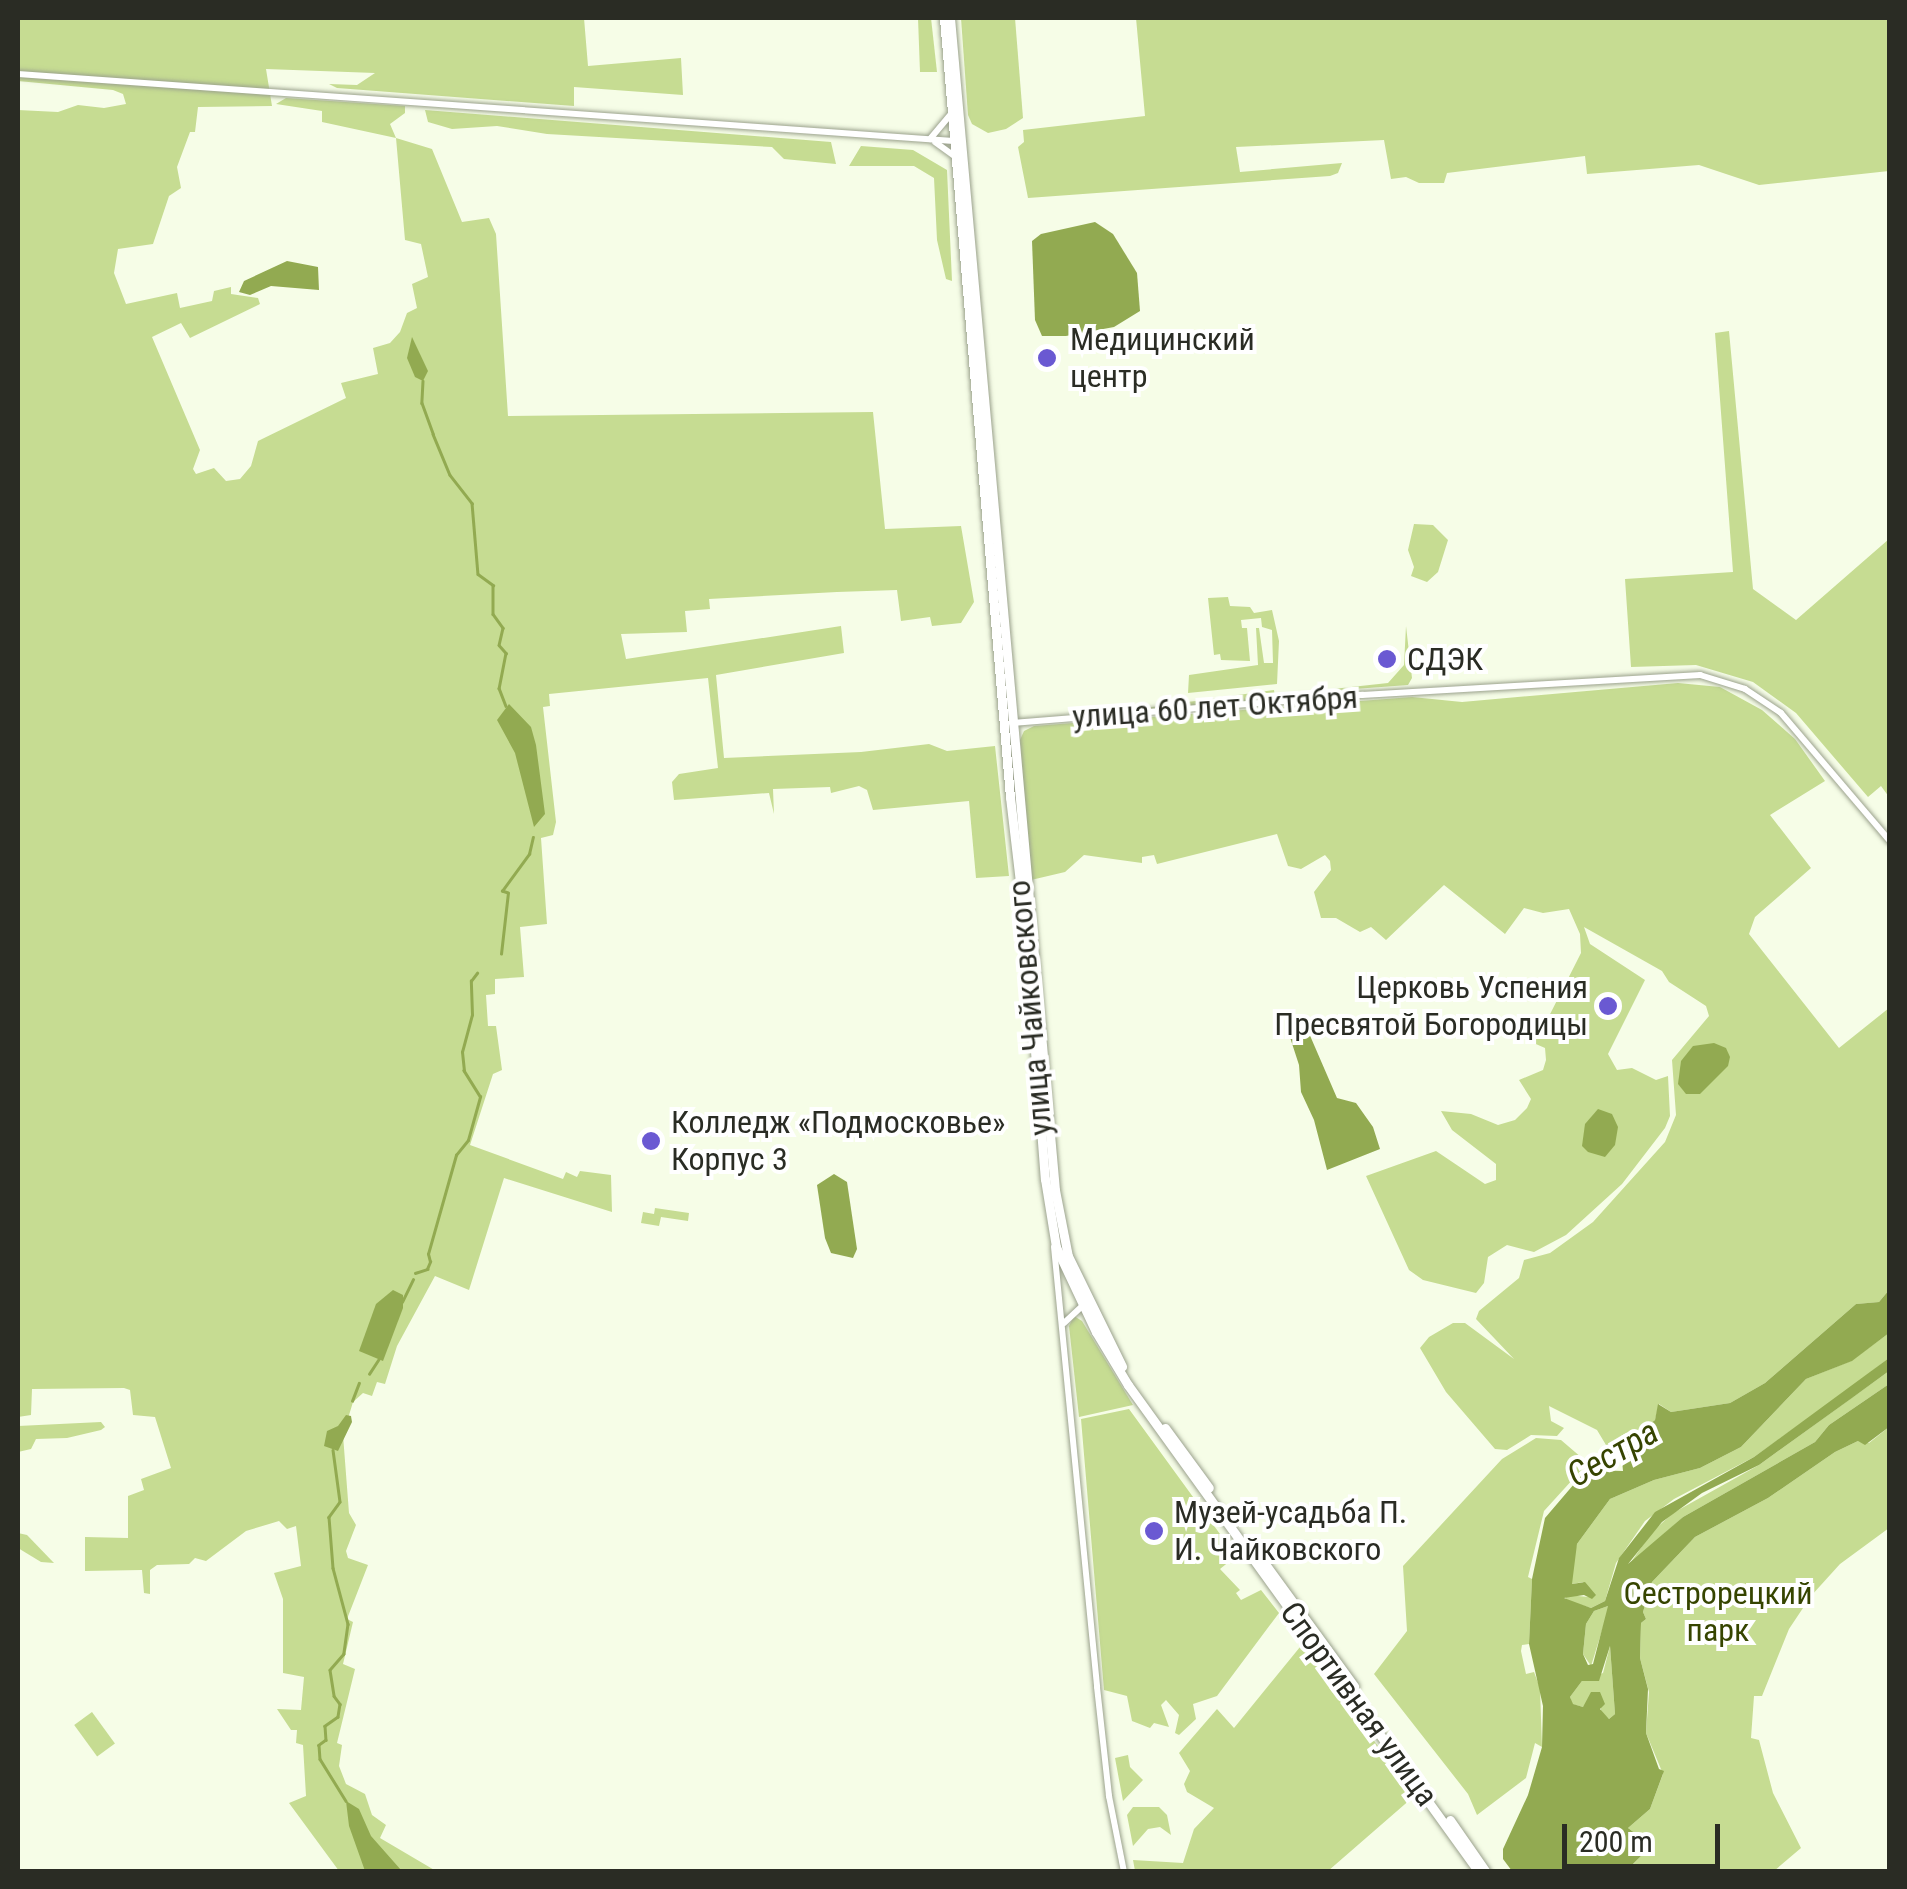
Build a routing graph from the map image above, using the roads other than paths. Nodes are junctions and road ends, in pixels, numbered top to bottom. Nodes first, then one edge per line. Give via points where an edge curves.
1 (947, 18) edge
2 (18, 74) edge
3 (952, 112) junction
4 (929, 140) junction
5 (958, 141) junction
6 (957, 158) junction
7 (1008, 723) junction
8 (1890, 841) edge
9 (1052, 1231) junction
10 (1063, 1242) joint
11 (1085, 1304) junction
12 (1063, 1324) junction
13 (1124, 1872) edge
14 (1482, 1872) edge

1 - 3 highway
1 - 5 highway
2 - 4 street
3 - 4 street
3 - 5 highway
4 - 5 street
4 - 6 street
5 - 6 highway, улица Чайковского
5 - 7 highway, улица Чайковского
6 - 7 highway, улица Чайковского
7 - 8 street, улица 60 лет Октября via 1664,675 1724,680 1766,700 1791,722
7 - 9 highway, улица Чайковского
7 - 10 highway, улица Чайковского
9 - 11 highway, Спортивная улица
9 - 12 street, улица Чайковского
10 - 11 highway, Спортивная улица
11 - 12 street
11 - 14 highway, Спортивная улица via 1132,1381
12 - 13 street, улица Чайковского via 1098,1700

